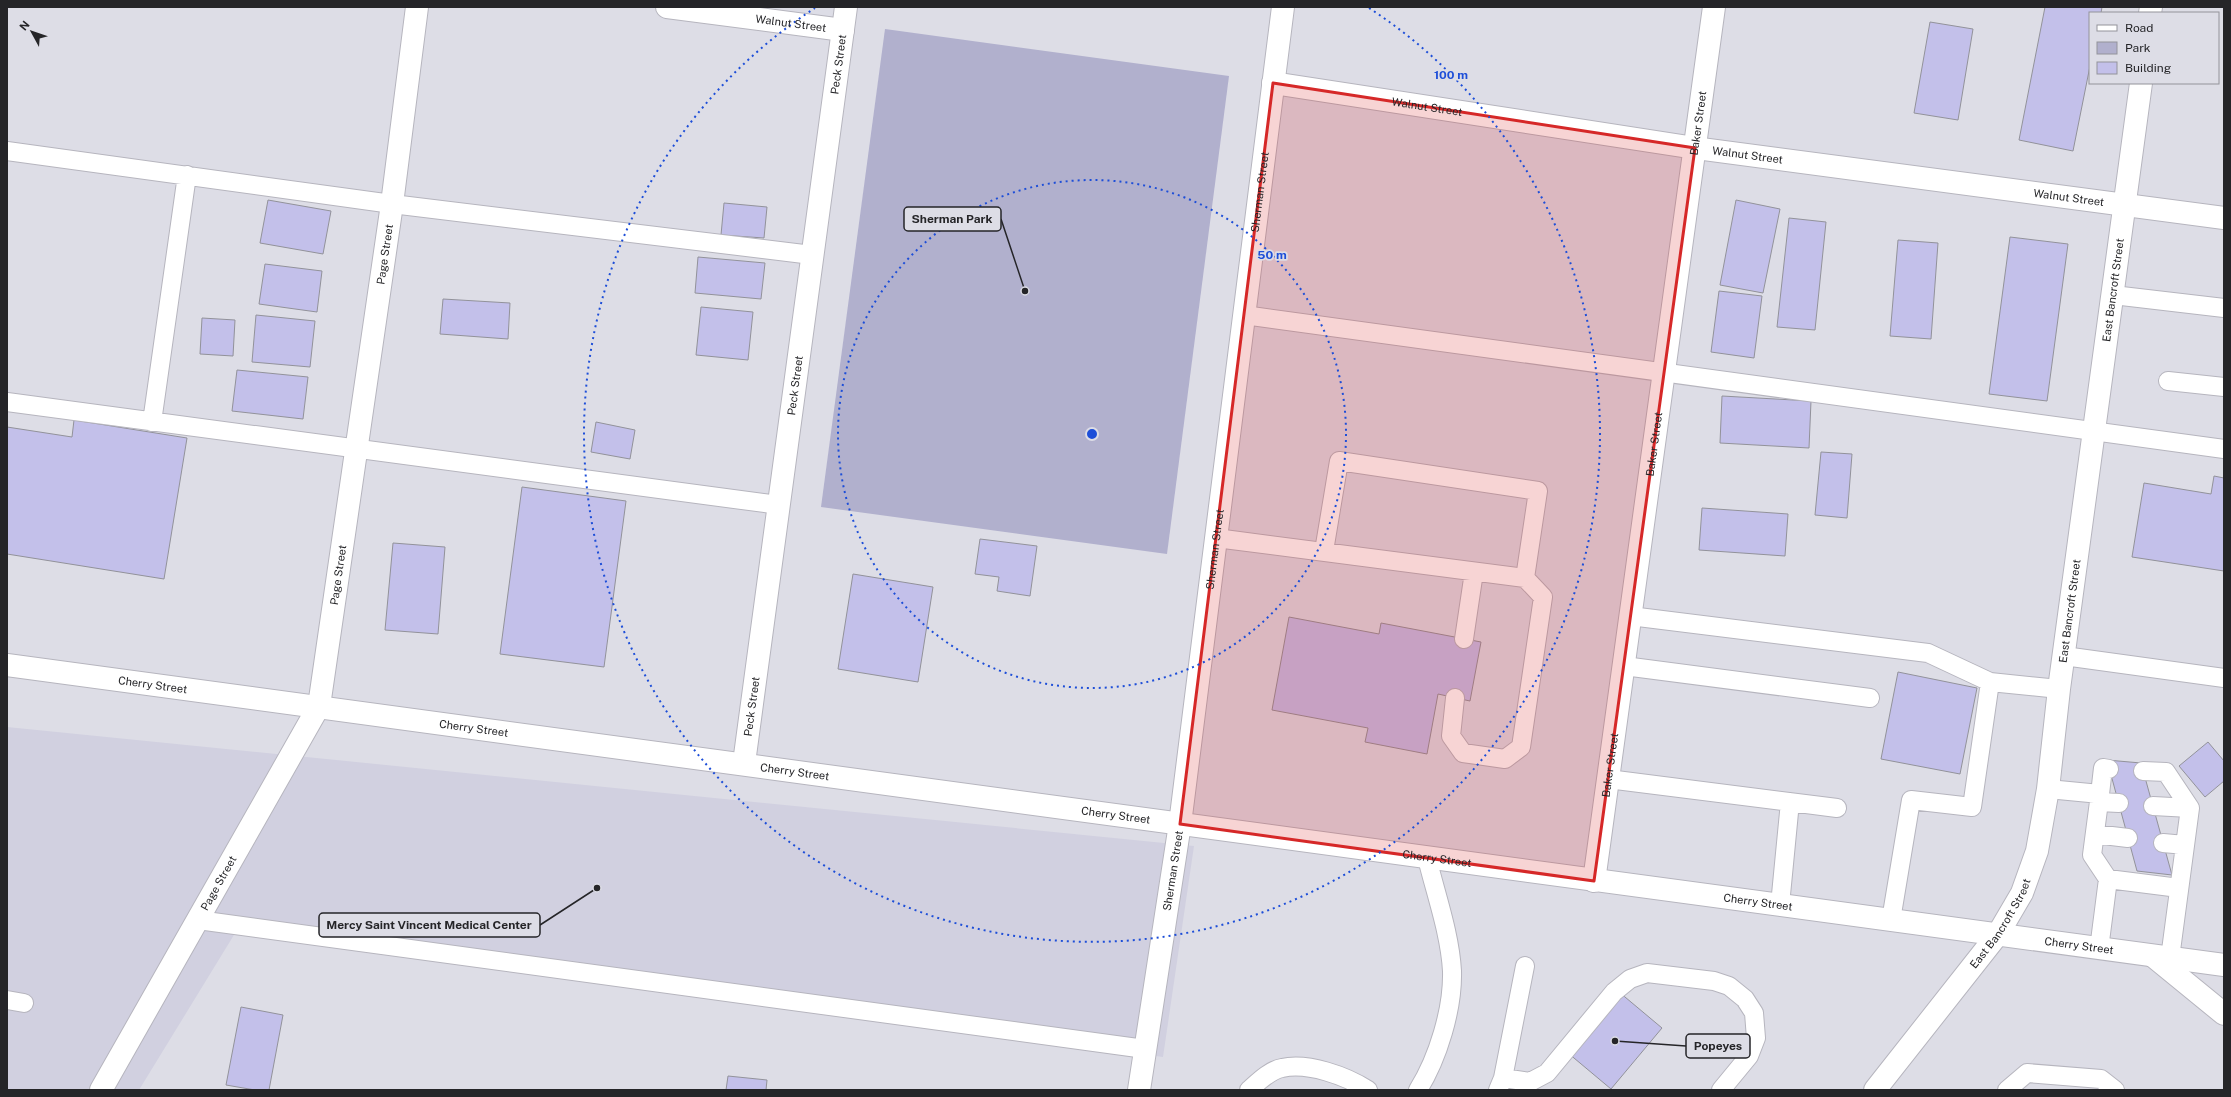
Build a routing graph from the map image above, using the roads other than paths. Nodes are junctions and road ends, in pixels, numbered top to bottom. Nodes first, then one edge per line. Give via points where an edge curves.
1 (417, 7) edge
2 (668, 7) edge
3 (846, 7) edge
4 (1283, 7) edge
5 (1714, 7) edge
6 (843, 30) junction
7 (1273, 83) junction
8 (2141, 84) edge
9 (1695, 148) junction
10 (7, 151) edge
11 (186, 175) junction
12 (392, 204) junction
13 (2125, 204) junction
14 (2224, 218) edge
15 (812, 255) junction
16 (2112, 295) junction
17 (2224, 308) edge
18 (1244, 315) junction
19 (1664, 372) junction
20 (2168, 380) dead end
21 (2224, 387) edge
22 (7, 402) edge
23 (152, 422) junction
24 (2094, 431) junction
25 (357, 449) junction
26 (2224, 449) edge
27 (779, 505) junction
28 (1216, 538) junction
29 (1324, 551) junction
30 (1474, 572) junction
31 (1525, 578) junction
32 (1630, 616) junction
33 (1464, 639) dead end
34 (2064, 656) junction
35 (7, 665) edge
36 (1624, 666) junction
37 (2224, 678) edge
38 (1990, 682) junction
39 (2059, 690) junction
40 (1455, 698) dead end
41 (1870, 698) dead end
42 (320, 706) junction
43 (744, 763) junction
44 (2109, 769) dead end
45 (2143, 771) dead end
46 (1608, 779) junction
47 (2048, 789) junction
48 (2099, 798) junction
49 (1790, 802) junction
50 (2119, 804) dead end
51 (2153, 806) dead end
52 (1837, 808) dead end
53 (2190, 808) junction
54 (1180, 824) junction
55 (2095, 834) junction
56 (2128, 838) dead end
57 (2163, 842) dead end
58 (2185, 845) junction
59 (1427, 858) junction
60 (2108, 879) junction
61 (1594, 881) junction
62 (2179, 888) junction
63 (1780, 906) junction
64 (198, 920) junction
65 (1891, 920) junction
66 (1998, 934) junction
67 (2099, 949) junction
68 (2161, 957) junction
69 (2224, 965) edge
70 (1525, 966) dead end
71 (2224, 1014) edge
72 (1145, 1049) junction
73 (1501, 1084) edge
74 (1347, 1086) edge
75 (101, 1090) edge
76 (1139, 1090) edge
77 (1249, 1090) edge
78 (1368, 1090) edge
79 (1418, 1090) edge
80 (1722, 1090) edge
81 (1875, 1090) edge
82 (2007, 1090) edge
83 (2115, 1090) edge

1 - 12 street, Page Street
2 - 6 street, Walnut Street
3 - 6 street, Peck Street
4 - 7 street, Sherman Street
5 - 9 street, Baker Street
6 - 15 street, Peck Street
7 - 9 street, Walnut Street
7 - 18 street, Sherman Street
8 - 13 street, East Bancroft Street
9 - 13 street, Walnut Street
9 - 19 street, Baker Street
10 - 11 lane
11 - 12 lane
11 - 23 lane
12 - 15 lane
12 - 25 street, Page Street
13 - 14 street, Walnut Street
13 - 16 street, East Bancroft Street
15 - 27 street, Peck Street
16 - 17 lane
16 - 24 street, East Bancroft Street
18 - 19 lane
18 - 28 street, Sherman Street
19 - 24 lane
19 - 32 street, Baker Street
20 - 21 lane
22 - 23 lane
23 - 25 lane
24 - 26 lane
24 - 34 street, East Bancroft Street
25 - 27 lane
25 - 42 street, Page Street
27 - 43 street, Peck Street
28 - 29 lane
28 - 54 street, Sherman Street
29 - 30 lane
29 - 31 lane via 1339,461 1538,491
30 - 31 lane
30 - 33 lane
31 - 40 lane via 1543,597 1521,747 1506,759 1463,753 1451,736
32 - 36 street, Baker Street
32 - 38 lane via 1928,653
34 - 37 lane
34 - 39 street, East Bancroft Street
35 - 42 street, Cherry Street
36 - 41 lane
36 - 46 street, Baker Street
38 - 39 lane
38 - 65 lane via 1972,807 1911,800
39 - 47 street, East Bancroft Street
42 - 43 street, Cherry Street
42 - 64 street, Page Street
43 - 54 street, Cherry Street
44 - 48 lane via 2103,768
45 - 53 lane via 2166,772
46 - 49 lane
46 - 61 street, Baker Street
47 - 48 lane
47 - 66 street, East Bancroft Street via 2037,851 2022,893
48 - 50 lane
48 - 55 lane
49 - 52 lane
49 - 63 lane
51 - 53 lane
53 - 58 lane
54 - 59 street, Cherry Street
54 - 72 street, Sherman Street
55 - 56 lane
55 - 60 lane via 2092,855
57 - 58 lane
58 - 62 lane
59 - 61 street, Cherry Street
59 - 79 lane via 1452,972 1448,1018 1426,1077
60 - 62 lane
60 - 67 lane
61 - 63 street, Cherry Street
62 - 68 lane
63 - 65 street, Cherry Street
64 - 72 lane
64 - 75 street, Page Street
65 - 66 street, Cherry Street
66 - 67 street, Cherry Street
66 - 81 street, East Bancroft Street
67 - 68 street, Cherry Street
68 - 69 street, Cherry Street
68 - 71 street
70 - 73 lane
72 - 76 street, Sherman Street
73 - 80 lane via 1530,1082 1547,1073 1614,992 1630,979 1647,973 1714,981 1729,986 1745,999 1754,1014 1756,1038 1749,1056
74 - 77 lane via 1316,1068 1282,1068 1264,1077
74 - 78 lane
82 - 83 lane via 2028,1074 2101,1079

